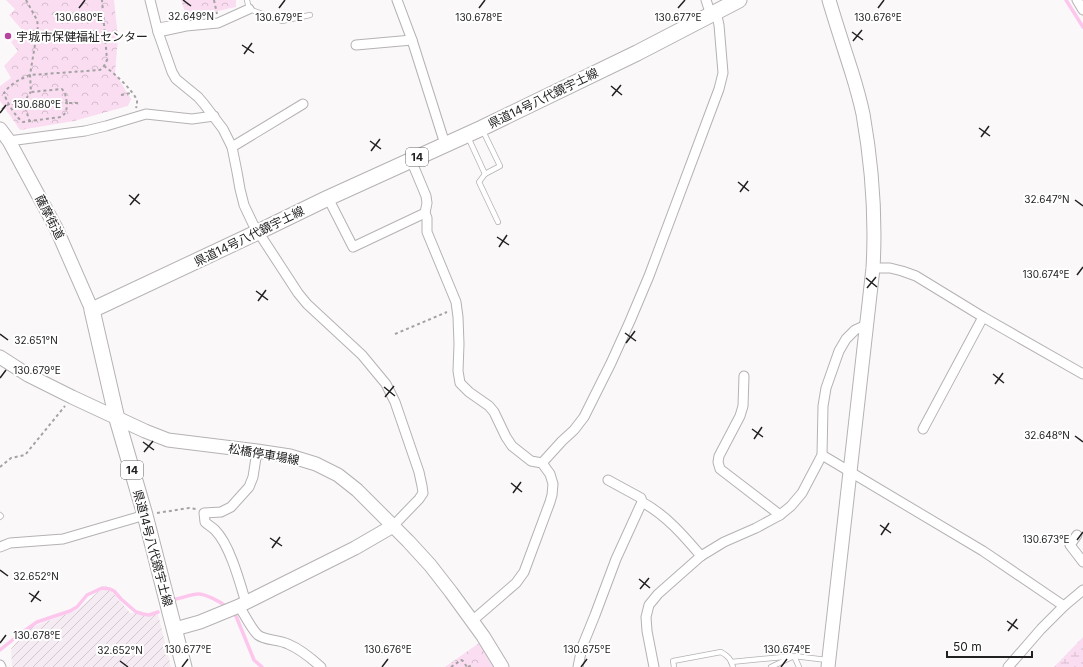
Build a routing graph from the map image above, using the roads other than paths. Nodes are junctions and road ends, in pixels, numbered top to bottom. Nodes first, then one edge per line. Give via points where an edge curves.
1 (150, 0) edge
2 (397, 0) edge
3 (706, 0) edge
4 (739, 0) edge
5 (828, 0) edge
6 (1077, 0) edge
7 (248, 5) edge
8 (1083, 10) edge
9 (714, 14) junction
10 (310, 15) dead end
11 (185, 21) dead end
12 (157, 29) junction
13 (412, 40) junction
14 (356, 45) dead end
15 (303, 104) dead end
16 (214, 116) junction
17 (482, 128) junction
18 (0, 129) edge
19 (467, 135) junction
20 (9, 141) junction
21 (445, 144) junction
22 (232, 147) junction
23 (411, 160) junction
24 (485, 174) junction
25 (328, 198) junction
26 (425, 213) junction
27 (498, 222) dead end
28 (258, 232) junction
29 (873, 268) junction
30 (92, 310) junction
31 (983, 318) junction
32 (866, 325) junction
33 (0, 357) edge
34 (1083, 374) edge
35 (744, 376) dead end
36 (117, 419) junction
37 (924, 429) dead end
38 (257, 450) junction
39 (822, 455) junction
40 (542, 463) junction
41 (850, 471) junction
42 (608, 480) dead end
43 (642, 502) junction
44 (145, 515) junction
45 (780, 515) junction
46 (393, 526) junction
47 (1077, 535) dead end
48 (0, 547) edge
49 (701, 556) junction
50 (1083, 562) edge
51 (1083, 590) edge
52 (1064, 606) junction
53 (236, 607) junction
54 (472, 621) junction
55 (175, 629) junction
56 (794, 656) junction
57 (731, 662) junction
58 (828, 663) edge
59 (184, 667) edge
60 (321, 667) edge
61 (502, 667) edge
62 (578, 667) edge
63 (654, 667) edge
64 (674, 667) edge
65 (733, 667) edge
66 (771, 667) edge
67 (799, 667) edge
68 (1008, 667) edge

1 - 12 street
2 - 13 street
3 - 9 street
4 - 9 main road, 県道14号八代鏡宇土線 / 14
5 - 29 street via 863,113 874,204
6 - 8 street
7 - 10 lane via 282,21
7 - 12 street via 218,23
9 - 17 main road, 県道14号八代鏡宇土線 / 14
9 - 40 street via 719,25 722,80 668,228 630,321 584,417
11 - 12 lane
12 - 16 street via 176,79 198,97
13 - 14 street
13 - 21 street
15 - 22 street
16 - 20 street via 192,119 146,114 85,131
16 - 22 street
17 - 19 main road, 県道14号八代鏡宇土線 / 14
17 - 24 lane via 500,166
18 - 20 street, 薩摩街道
19 - 21 main road, 県道14号八代鏡宇土線 / 14
19 - 24 lane
20 - 30 street, 薩摩街道 via 56,228
21 - 23 main road, 県道14号八代鏡宇土線 / 14
22 - 28 street via 244,205
23 - 25 main road, 県道14号八代鏡宇土線 / 14
23 - 26 street via 426,196
24 - 27 lane via 479,182
25 - 26 street via 353,247
25 - 28 main road, 県道14号八代鏡宇土線 / 14
26 - 40 street via 427,232 456,302 460,383 494,412 512,446 531,461
28 - 30 main road, 県道14号八代鏡宇土線 / 14
28 - 46 street via 298,293 362,355 386,384 395,402 420,472 423,493
29 - 31 street via 890,268 916,276
29 - 32 street
30 - 36 main road, 県道14号八代鏡宇土線 / 14
31 - 34 street
31 - 37 street
32 - 39 street via 855,330 846,339 826,388
32 - 41 street
33 - 36 street, 松橋停車場線 via 28,375
35 - 45 street via 740,416 718,462 720,469
36 - 38 street, 松橋停車場線 via 168,440
36 - 44 main road, 県道14号八代鏡宇土線 / 14
38 - 46 street, 松橋停車場線 via 316,464 338,475
38 - 53 street via 253,477 244,493 230,507 220,512 204,513 205,522 215,530 225,544 236,570
39 - 41 street
39 - 45 street via 802,493
40 - 54 street via 550,474 553,484 552,495 524,572 516,583
41 - 52 street via 983,551
41 - 58 street
42 - 43 street via 641,498
43 - 49 street via 665,518
43 - 62 street via 616,559 582,648
44 - 48 street via 64,539 10,543
44 - 55 main road, 県道14号八代鏡宇土線 / 14
45 - 49 street
46 - 53 street via 355,548
46 - 54 street, 松橋停車場線 via 430,565
47 - 50 street via 1070,545
49 - 63 street via 658,594 649,606 646,617 647,630
51 - 52 street
52 - 68 street
53 - 55 street
53 - 60 street via 257,634 287,643
54 - 61 street, 松橋停車場線
55 - 59 main road, 県道14号八代鏡宇土線 / 14
56 - 57 lane
56 - 58 lane
56 - 66 lane
56 - 67 lane
57 - 64 lane via 727,655 721,652 673,661
57 - 65 lane

